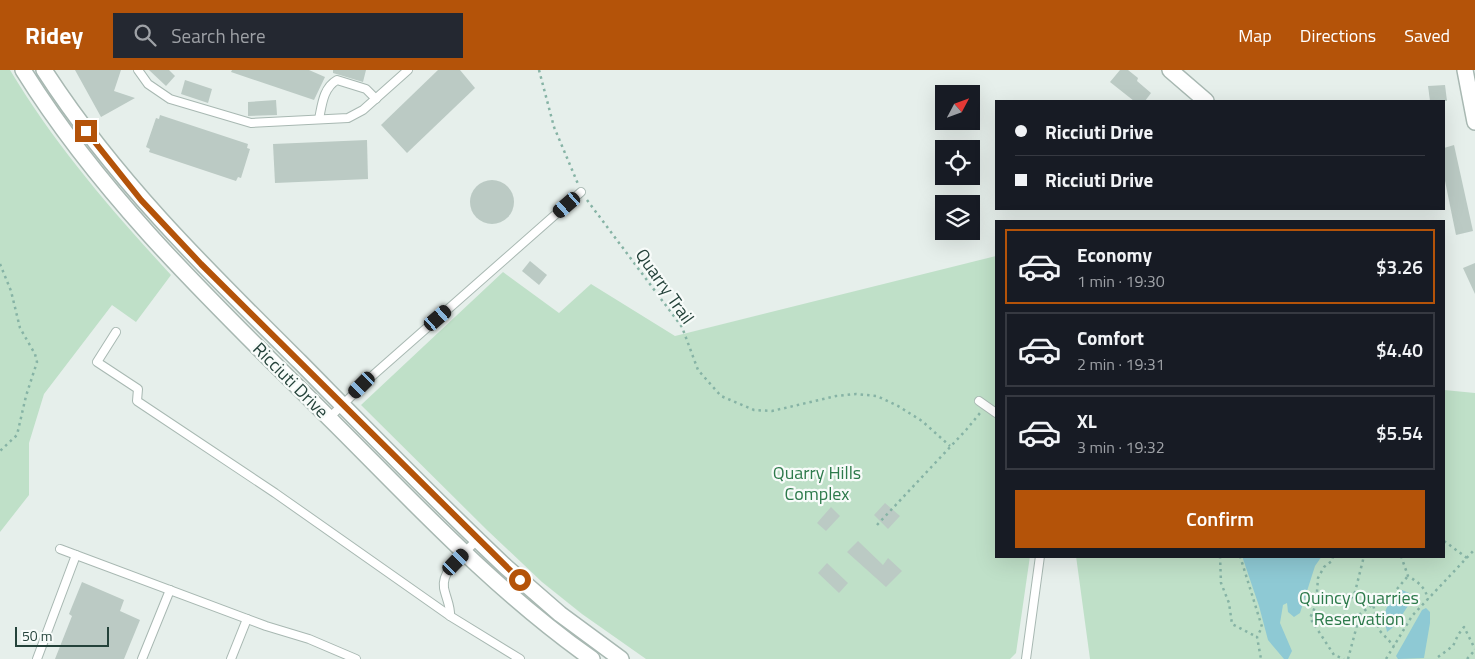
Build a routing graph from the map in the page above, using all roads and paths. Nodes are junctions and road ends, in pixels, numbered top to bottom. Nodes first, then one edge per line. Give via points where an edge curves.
1 (23, 70) edge
2 (44, 70) edge
3 (138, 70) edge
4 (408, 70) edge
5 (539, 70) edge
6 (1170, 70) edge
7 (1465, 70) edge
8 (376, 99) junction
9 (1205, 100) edge
10 (319, 119) junction
11 (1475, 122) edge
12 (582, 192) junction
13 (0, 264) edge
14 (116, 332) dead end
15 (982, 403) joint
16 (342, 405) junction
17 (995, 412) edge
18 (329, 418) junction
19 (950, 446) junction
20 (0, 450) edge
21 (877, 525) dead end
22 (477, 540) junction
23 (1445, 542) edge
24 (60, 549) dead end
25 (1475, 549) edge
26 (465, 553) junction
27 (76, 555) junction
28 (1040, 558) edge
29 (1220, 558) edge
30 (1241, 558) edge
31 (1333, 558) edge
32 (1364, 558) edge
33 (1402, 558) edge
34 (1467, 558) junction
35 (1408, 576) junction
36 (1397, 589) dead end
37 (170, 590) junction
38 (1428, 599) junction
39 (450, 616) junction
40 (247, 619) junction
41 (1342, 623) dead end
42 (1257, 637) junction
43 (1394, 646) junction
44 (1475, 650) edge
45 (1438, 657) dead end
46 (353, 658) edge
47 (37, 659) edge
48 (142, 659) edge
49 (231, 659) edge
50 (520, 659) edge
51 (592, 659) edge
52 (622, 659) edge
53 (1026, 659) edge
54 (1261, 659) edge
55 (1346, 659) edge
56 (1386, 659) edge
57 (1467, 659) edge

1 - 18 street, Ricciuti Drive via 73,143 132,216
2 - 16 street, Ricciuti Drive via 97,146 152,212
3 - 10 lane via 148,84 170,99 240,122
4 - 8 lane
5 - 12 path, Quarry Trail via 554,127
6 - 9 street
7 - 11 street
8 - 10 lane via 348,118
8 - 10 lane via 366,89 337,80 326,91
12 - 16 lane
12 - 19 path, Quarry Trail via 682,327 698,370 721,396 754,410 772,411 836,396 877,396 922,421
13 - 20 path via 20,328 37,362 17,435
14 - 39 lane via 97,362 138,389 137,401
15 - 17 lane
15 - 19 path via 970,426
16 - 18 lane
16 - 22 street, Ricciuti Drive
18 - 26 street, Ricciuti Drive
19 - 21 path
22 - 26 lane
22 - 52 street, Ricciuti Drive via 546,602
23 - 34 path
24 - 27 lane
25 - 34 path
26 - 39 lane via 444,578
26 - 51 street, Ricciuti Drive via 522,606
27 - 37 lane
27 - 47 lane
28 - 53 lane
29 - 42 path via 1221,583 1229,603 1232,624
30 - 42 path via 1262,627
31 - 55 path via 1318,578 1316,605 1310,618 1334,654
32 - 41 path via 1355,592
33 - 35 path
34 - 38 path
35 - 36 path
35 - 38 path via 1426,591
37 - 40 lane
37 - 48 lane
38 - 43 path via 1412,616
39 - 50 lane
40 - 46 lane
40 - 49 lane
42 - 54 path
43 - 55 path via 1379,630 1373,604 1360,614
43 - 56 path
44 - 45 path via 1464,627 1453,646
44 - 57 path

